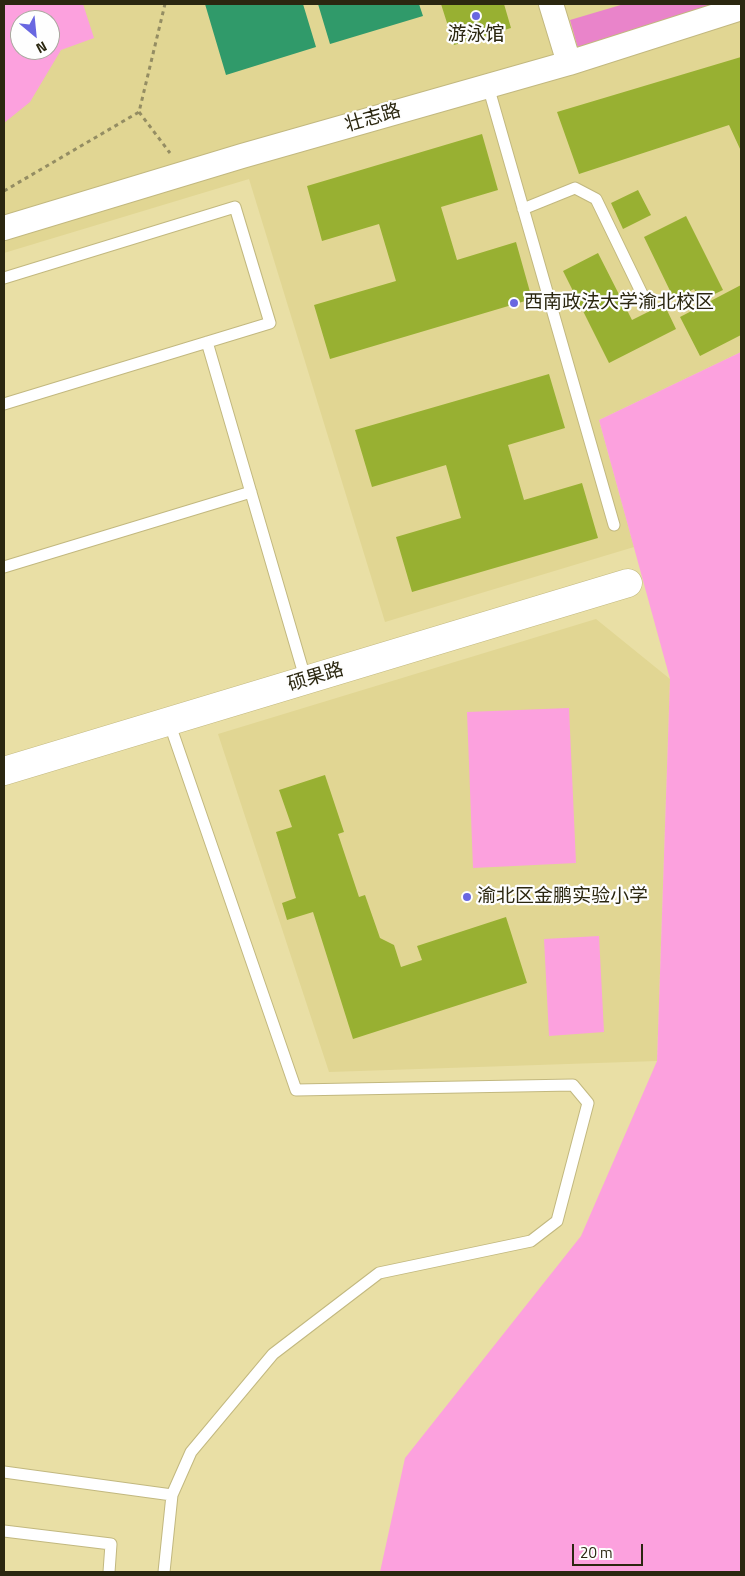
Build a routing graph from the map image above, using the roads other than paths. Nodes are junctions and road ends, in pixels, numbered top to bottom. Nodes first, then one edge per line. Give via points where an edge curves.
1 (550, 4) edge
2 (731, 8) edge
3 (569, 63) junction
4 (488, 86) junction
5 (523, 209) junction
6 (4, 228) edge
7 (4, 278) edge
8 (645, 300) dead end
9 (207, 342) junction
10 (4, 404) edge
11 (251, 492) junction
12 (614, 525) dead end
13 (4, 567) edge
14 (628, 583) dead end
15 (306, 681) junction
16 (169, 722) junction
17 (4, 771) edge
18 (4, 1472) edge
19 (172, 1495) junction
20 (4, 1531) edge
21 (109, 1572) edge
22 (164, 1572) edge

1 - 3 street
2 - 3 street, 壮志路
3 - 4 street, 壮志路
4 - 5 lane
4 - 6 street, 壮志路
5 - 8 lane via 575,188 596,200
5 - 12 lane
7 - 9 lane via 234,207 270,323
9 - 10 lane
9 - 11 lane
11 - 13 lane
11 - 15 lane
14 - 15 street, 硕果路
15 - 16 street, 硕果路
16 - 17 street, 硕果路
16 - 19 lane via 296,1090 573,1085 588,1103 557,1221 531,1241 379,1273 273,1354 191,1452
18 - 19 lane
19 - 22 lane
20 - 21 lane via 111,1544

